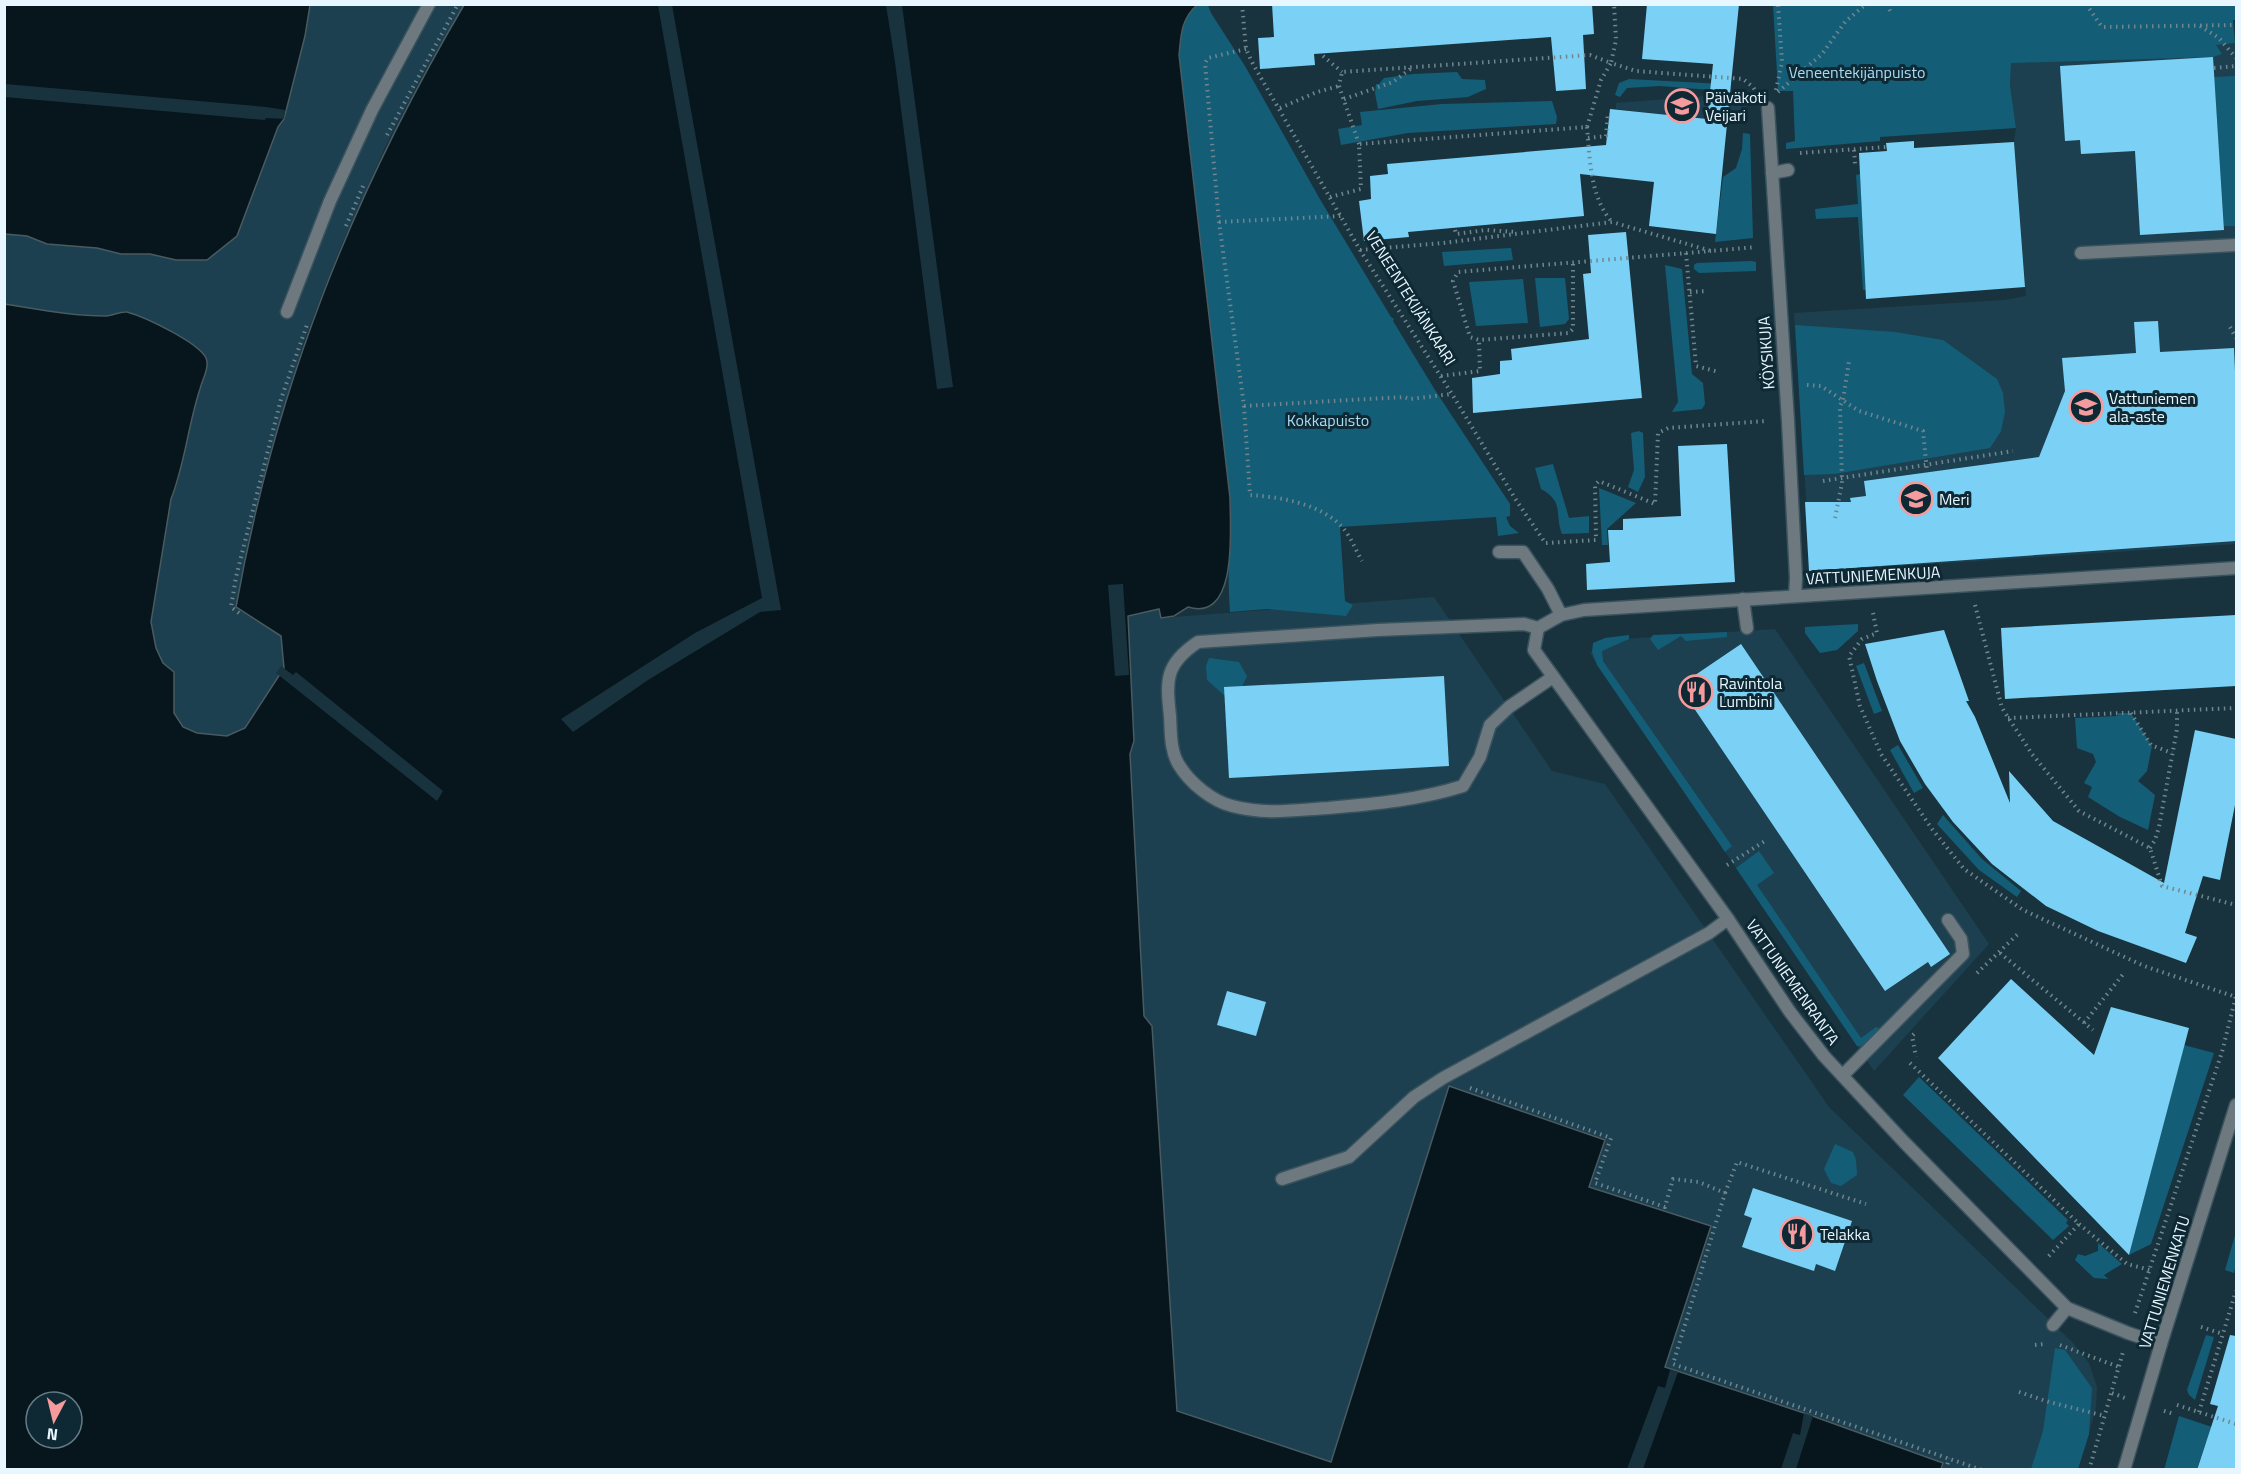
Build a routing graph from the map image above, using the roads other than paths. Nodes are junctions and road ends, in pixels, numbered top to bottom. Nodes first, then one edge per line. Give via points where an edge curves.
1 (429, 4) edge
2 (1768, 108) dead end
3 (1788, 170) dead end
4 (1772, 173) junction
5 (2236, 245) edge
6 (2081, 253) dead end
7 (287, 312) dead end
8 (1499, 552) dead end
9 (2236, 568) edge
10 (1795, 596) junction
11 (1743, 599) junction
12 (1561, 615) junction
13 (1538, 628) junction
14 (1747, 628) dead end
15 (1553, 677) junction
16 (1728, 919) junction
17 (1948, 921) dead end
18 (1843, 1075) junction
19 (2236, 1105) edge
20 (1282, 1179) dead end
21 (2067, 1308) junction
22 (2053, 1325) dead end
23 (2161, 1344) junction
24 (2124, 1470) edge

1 - 7 street via 334,191
2 - 4 street, KÖYSIKUJA
3 - 4 street
4 - 10 street, KÖYSIKUJA
5 - 6 street
8 - 12 street via 1522,552
9 - 10 street, VATTUNIEMENKUJA
10 - 11 street, VATTUNIEMENKUJA
11 - 12 street, VATTUNIEMENKUJA
11 - 14 street
12 - 13 street, VATTUNIEMENKUJA
13 - 15 street, VATTUNIEMENRANTA via 1534,650
13 - 15 street via 1524,624 1197,642 1182,652 1167,684 1173,754 1195,784 1214,798 1231,806 1272,813 1432,796 1463,786 1480,757 1490,725
15 - 16 street, VATTUNIEMENRANTA
16 - 18 street, VATTUNIEMENRANTA via 1790,1012
16 - 20 street via 1443,1078 1414,1097 1349,1157
17 - 18 street via 1960,939 1963,954
18 - 21 street, VATTUNIEMENRANTA
19 - 23 street, VATTUNIEMENKATU
21 - 22 street
21 - 23 street, VATTUNIEMENRANTA
23 - 24 street, VATTUNIEMENKATU

